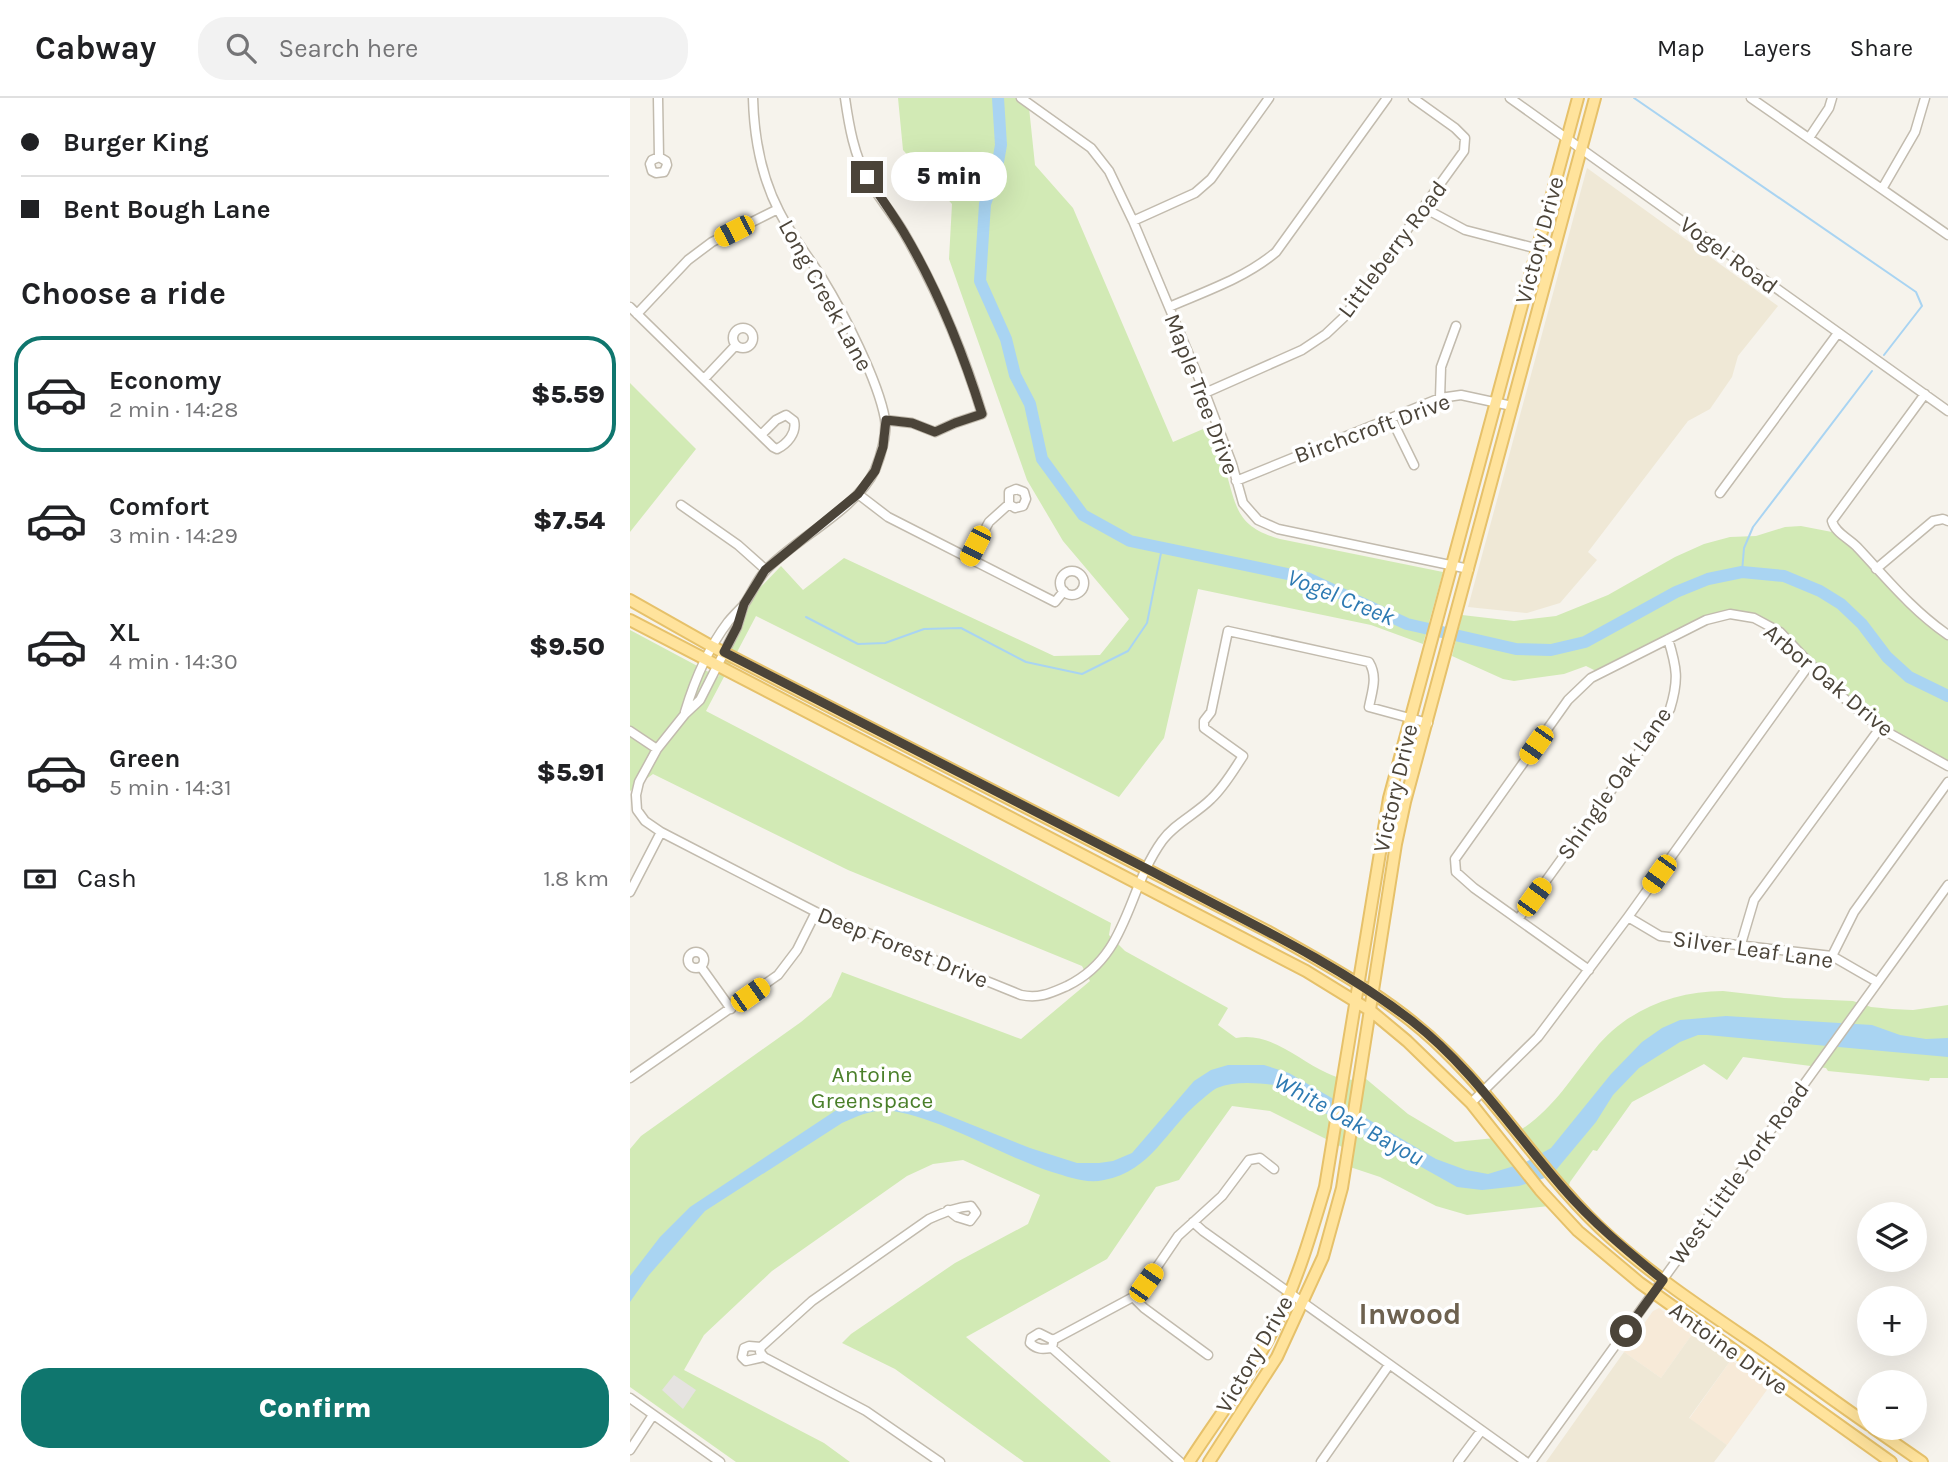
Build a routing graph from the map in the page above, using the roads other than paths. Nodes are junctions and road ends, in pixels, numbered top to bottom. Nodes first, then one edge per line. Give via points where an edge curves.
1 (658, 98) edge
2 (753, 98) edge
3 (845, 98) edge
4 (1021, 98) edge
5 (1269, 98) edge
6 (1387, 98) edge
7 (1413, 98) edge
8 (1510, 98) edge
9 (1578, 98) edge
10 (1595, 98) edge
11 (1751, 98) edge
12 (1832, 98) edge
13 (1925, 98) edge
14 (1566, 138) junction
15 (1809, 138) junction
16 (1581, 148) junction
17 (659, 157) dead end
18 (1882, 189) junction
19 (1424, 208) junction
20 (778, 209) junction
21 (1133, 221) junction
22 (1948, 235) edge
23 (1537, 248) junction
24 (1554, 253) junction
25 (1169, 306) junction
26 (633, 311) edge
27 (1456, 326) dead end
28 (1838, 333) junction
29 (736, 345) dead end
30 (704, 379) junction
31 (1205, 393) junction
32 (1925, 394) junction
33 (1440, 398) junction
34 (1494, 402) junction
35 (1512, 405) junction
36 (1948, 411) edge
37 (1391, 418) junction
38 (886, 420) junction
39 (761, 435) dead end
40 (1414, 465) dead end
41 (1236, 481) junction
42 (1720, 493) dead end
43 (858, 494) junction
44 (1009, 504) dead end
45 (681, 505) dead end
46 (1948, 522) edge
47 (969, 559) junction
48 (1451, 565) junction
49 (1469, 569) junction
50 (1876, 569) junction
51 (765, 570) junction
52 (1064, 591) dead end
53 (630, 600) edge
54 (630, 620) edge
55 (1948, 635) edge
56 (1668, 639) junction
57 (718, 649) junction
58 (711, 664) junction
59 (1809, 664) junction
60 (810, 697) junction
61 (803, 711) junction
62 (1411, 718) junction
63 (1428, 723) junction
64 (1880, 728) junction
65 (630, 731) edge
66 (901, 744) junction
67 (657, 749) junction
68 (894, 758) junction
69 (1948, 766) edge
70 (1948, 782) edge
71 (637, 789) joint
72 (1024, 806) junction
73 (1016, 821) junction
74 (661, 832) junction
75 (1146, 869) junction
76 (1374, 882) junction
77 (1390, 882) junction
78 (1948, 885) edge
79 (1139, 886) junction
80 (630, 892) edge
81 (816, 912) junction
82 (1232, 914) junction
83 (1628, 917) junction
84 (1519, 918) junction
85 (1226, 930) junction
86 (1741, 944) junction
87 (1832, 957) junction
88 (701, 967) dead end
89 (1589, 970) junction
90 (1359, 982) junction
91 (1877, 982) junction
92 (1373, 993) junction
93 (1356, 1001) junction
94 (731, 1009) junction
95 (1371, 1011) junction
96 (630, 1078) edge
97 (1483, 1091) junction
98 (1471, 1103) junction
99 (1274, 1169) dead end
100 (1325, 1187) junction
101 (1342, 1188) junction
102 (948, 1210) dead end
103 (1194, 1222) junction
104 (1663, 1280) junction
105 (1290, 1293) junction
106 (1654, 1293) junction
107 (1133, 1297) junction
108 (1302, 1302) junction
109 (1726, 1324) junction
110 (1716, 1337) junction
111 (761, 1347) junction
112 (1209, 1355) dead end
113 (764, 1357) junction
114 (1389, 1365) junction
115 (630, 1398) edge
116 (1835, 1401) junction
117 (653, 1415) junction
118 (1825, 1416) junction
119 (1857, 1417) edge
120 (1481, 1430) junction
121 (1890, 1440) edge
122 (630, 1450) edge
123 (720, 1462) edge
124 (940, 1462) edge
125 (1180, 1462) edge
126 (1189, 1462) edge
127 (1209, 1462) edge
128 (1321, 1462) edge
129 (1458, 1462) edge
130 (1528, 1462) edge
131 (1891, 1462) edge
132 (1922, 1462) edge

1 - 17 street
2 - 20 street, Long Creek Lane via 754,128
3 - 38 street via 851,139 867,177 904,233 952,330 982,414 935,432
4 - 21 street, Maple Tree Drive via 1099,156
5 - 21 street via 1211,179 1195,193
6 - 25 street via 1276,252 1258,267
7 - 19 street, Littleberry Road via 1465,138 1464,151
8 - 14 street, Vogel Road
9 - 14 main road, Victory Drive
10 - 16 main road, Victory Drive
11 - 15 street
12 - 15 street
13 - 18 street via 1915,132
14 - 16 street, Vogel Road
14 - 23 main road, Victory Drive
15 - 18 street
16 - 24 main road, Victory Drive
16 - 28 street, Vogel Road
18 - 22 street
19 - 23 street via 1465,230
19 - 31 street, Littleberry Road via 1344,317 1326,334
20 - 26 street via 712,242
20 - 38 street, Long Creek Lane via 848,327
21 - 25 street, Maple Tree Drive
23 - 24 street
23 - 34 main road, Victory Drive
24 - 35 main road, Victory Drive
25 - 31 street, Maple Tree Drive
26 - 30 street
27 - 33 street via 1441,367
28 - 32 street, Vogel Road
28 - 42 street
29 - 30 street
30 - 39 street
31 - 41 street, Maple Tree Drive
32 - 36 street, Vogel Road
32 - 50 street via 1832,521
33 - 34 street, Birchcroft Drive via 1461,395
33 - 37 street, Birchcroft Drive
34 - 35 street, Birchcroft Drive
34 - 48 main road, Victory Drive
35 - 49 main road, Victory Drive
37 - 40 street
37 - 41 street, Birchcroft Drive
38 - 43 street, Long Creek Lane via 875,471
41 - 48 street, Maple Tree Drive via 1247,510 1266,525
43 - 47 street via 888,517
43 - 51 street, Long Creek Lane
44 - 47 street via 989,522
45 - 51 street
46 - 50 street via 1933,521
47 - 52 street via 1055,602
48 - 49 street, Maple Tree Drive
48 - 62 main road, Victory Drive
49 - 63 main road, Victory Drive
50 - 55 street via 1908,604
51 - 57 street, Long Creek Lane via 728,622
53 - 57 main road, Antoine Drive
54 - 58 main road, Antoine Drive
56 - 59 street, Arbor Oak Drive via 1730,614 1754,618 1780,632
56 - 84 street, Shingle Oak Lane via 1677,667 1670,709
56 - 84 street, Arbor Oak Drive via 1591,678 1568,700 1455,859 1456,872
57 - 58 street, Long Creek Lane
57 - 60 main road, Antoine Drive
58 - 61 main road, Antoine Drive
58 - 67 street, Long Creek Lane via 690,695 685,714
59 - 64 street, Arbor Oak Drive
59 - 83 street
60 - 61 main road
60 - 66 main road, Antoine Drive
61 - 68 main road, Antoine Drive
62 - 63 street
62 - 75 street, Deep Forest Drive via 1369,707 1374,682 1369,662 1228,631 1204,728 1243,756 1210,800 1163,839
62 - 76 main road, Victory Drive via 1389,798
63 - 77 main road, Victory Drive via 1405,802
64 - 69 street, Arbor Oak Drive
64 - 86 street via 1754,901
65 - 67 street
66 - 68 main road
66 - 72 main road, Antoine Drive
67 - 71 street, Long Creek Lane
68 - 73 main road, Antoine Drive
70 - 87 street via 1854,912
71 - 74 street, Deep Forest Drive via 641,817
72 - 73 main road
72 - 75 main road, Antoine Drive
73 - 79 main road, Antoine Drive
74 - 80 street
74 - 81 street, Deep Forest Drive
75 - 79 street, Deep Forest Drive
75 - 82 main road, Antoine Drive
76 - 77 main road
76 - 90 main road, Victory Drive
77 - 92 main road, Victory Drive
78 - 91 street, West Little York Road
79 - 81 street, Deep Forest Drive via 1123,928 1093,970 1034,998
79 - 85 main road, Antoine Drive
81 - 94 street via 785,968
82 - 85 main road
82 - 90 main road, Antoine Drive
83 - 86 street, Silver Leaf Lane via 1660,936
83 - 89 street
84 - 89 street
85 - 93 main road, Antoine Drive
86 - 87 street, Silver Leaf Lane
87 - 91 street, Silver Leaf Lane
88 - 94 street
89 - 97 street via 1538,1037
90 - 92 main road, Antoine Drive
90 - 93 main road, Victory Drive
91 - 104 street, West Little York Road
92 - 95 main road, Victory Drive
92 - 97 main road, Antoine Drive via 1442,1048
93 - 95 main road, Antoine Drive
93 - 100 main road, Victory Drive
94 - 96 street
95 - 98 main road, Antoine Drive
95 - 101 main road, Victory Drive
97 - 98 street
97 - 104 main road, Antoine Drive via 1610,1237
98 - 106 main road, Antoine Drive via 1578,1231
99 - 103 street via 1260,1158 1249,1160 1222,1196
100 - 101 main road
100 - 105 main road, Victory Drive
101 - 108 main road, Victory Drive via 1322,1257
102 - 111 street via 812,1301
103 - 105 street
103 - 107 street via 1178,1236
104 - 106 street, West Little York Road
104 - 109 main road, Antoine Drive
105 - 108 street
105 - 126 main road, Victory Drive via 1270,1337
106 - 110 main road, Antoine Drive
106 - 130 street, West Little York Road
107 - 112 street
107 - 125 street via 1053,1344
108 - 114 street
108 - 127 main road, Victory Drive via 1276,1357
109 - 110 main road
109 - 116 main road, Antoine Drive
110 - 118 main road, Antoine Drive
111 - 113 street
111 - 113 street via 744,1348 742,1357 746,1361
113 - 124 street via 866,1411
114 - 120 street
114 - 128 street
115 - 117 street
116 - 118 main road
116 - 119 main road, Antoine Drive
117 - 122 street
117 - 123 street
118 - 131 main road, Antoine Drive
120 - 129 street
120 - 130 street
121 - 132 main road, Antoine Drive

